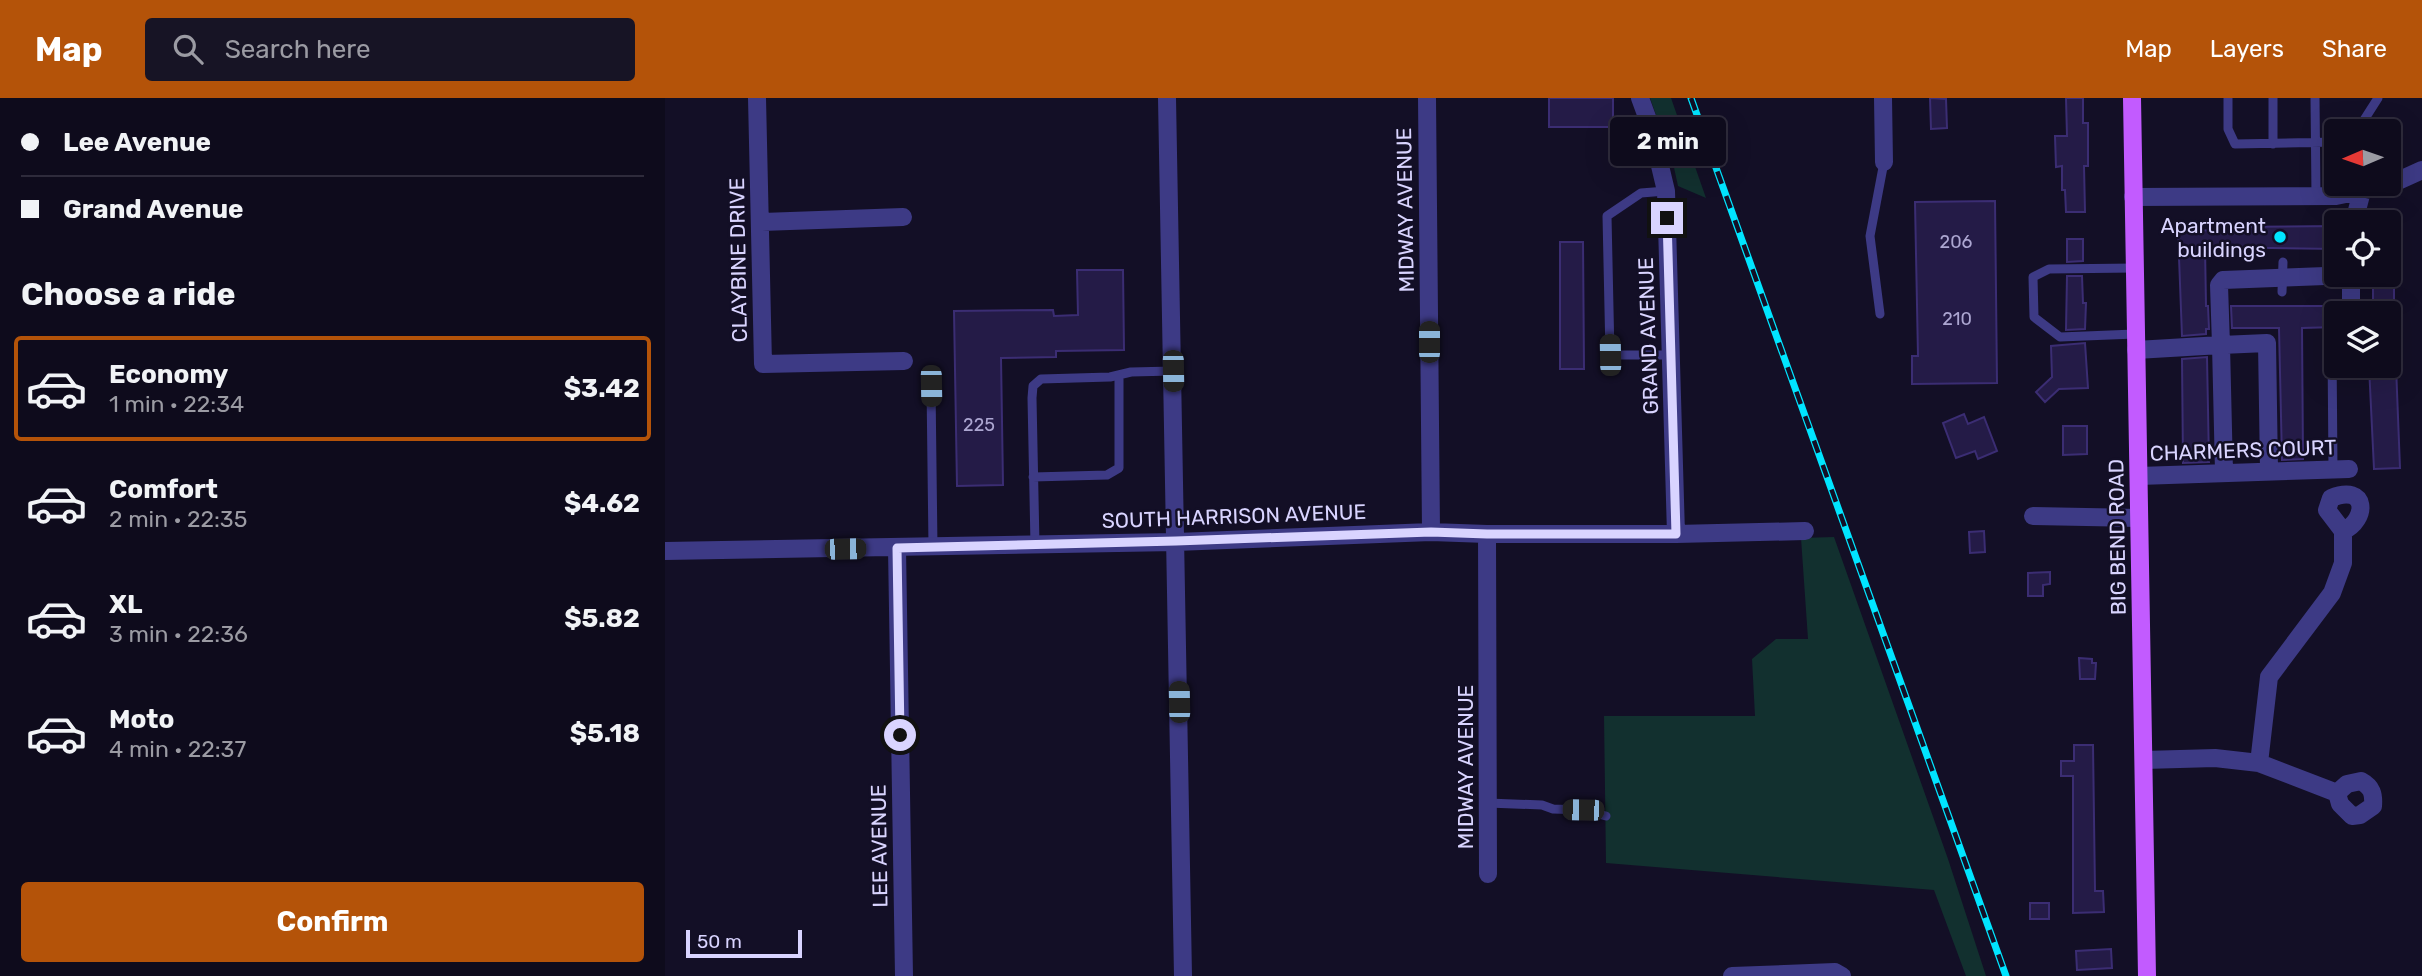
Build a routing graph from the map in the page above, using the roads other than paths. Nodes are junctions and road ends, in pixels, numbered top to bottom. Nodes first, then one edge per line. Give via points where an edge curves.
1 (757, 98) edge
2 (1167, 98) edge
3 (1427, 98) edge
4 (1640, 98) edge
5 (1883, 98) edge
6 (2132, 98) edge
7 (2228, 98) edge
8 (2273, 98) edge
9 (2315, 98) edge
10 (2378, 98) edge
11 (2365, 119) edge
12 (2315, 143) junction
13 (2324, 143) edge
14 (2273, 144) junction
15 (1884, 162) joint
16 (2422, 170) edge
17 (2401, 180) edge
18 (1666, 191) junction
19 (2316, 196) junction
20 (2324, 196) edge
21 (2133, 197) junction
22 (903, 217) dead end
23 (760, 222) junction
24 (2134, 268) junction
25 (2324, 276) edge
26 (1879, 314) dead end
27 (2135, 342) junction
28 (2221, 345) junction
29 (1671, 355) junction
30 (904, 360) dead end
31 (1173, 371) junction
32 (1119, 374) junction
33 (2334, 378) edge
34 (931, 386) dead end
35 (2269, 470) junction
36 (2341, 470) joint
37 (2224, 472) junction
38 (1033, 477) junction
39 (2139, 477) junction
40 (2033, 516) dead end
41 (2139, 518) junction
42 (1805, 531) dead end
43 (2343, 531) dead end
44 (1431, 532) junction
45 (1487, 534) junction
46 (1676, 534) junction
47 (1176, 541) junction
48 (1035, 545) junction
49 (933, 547) junction
50 (897, 548) junction
51 (665, 551) edge
52 (2144, 760) junction
53 (2259, 763) junction
54 (2337, 793) dead end
55 (1488, 803) junction
56 (1606, 816) dead end
57 (1489, 874) dead end
58 (904, 976) edge
59 (1183, 976) edge
60 (1731, 976) edge
61 (1842, 976) edge
62 (2147, 976) edge

1 - 23 street, CLAYBINE DRIVE
2 - 31 street
3 - 44 street, MIDWAY AVENUE
4 - 18 street, GRAND AVENUE
5 - 15 street
6 - 21 main road, BIG BEND ROAD
7 - 14 lane via 2228,129 2235,144
8 - 14 lane
9 - 12 lane
10 - 11 lane
12 - 13 lane
12 - 14 lane
12 - 19 lane
15 - 26 lane via 1870,236
16 - 17 street
18 - 29 street, GRAND AVENUE
18 - 29 lane via 1641,193 1607,216 1610,355
19 - 20 street
19 - 21 street
21 - 24 main road, BIG BEND ROAD
22 - 23 street
23 - 30 street, CLAYBINE DRIVE via 763,364
24 - 27 main road, BIG BEND ROAD
24 - 27 lane via 2049,269 2033,277 2034,317 2060,337
25 - 28 street via 2223,280 2219,285
27 - 28 street
27 - 39 main road, BIG BEND ROAD
28 - 35 street via 2267,343
28 - 37 street
29 - 46 street, GRAND AVENUE
31 - 32 lane
31 - 47 street
32 - 38 lane via 1041,379 1034,386
32 - 38 lane via 1119,468 1107,475
33 - 36 lane
34 - 49 lane
35 - 36 street, CHARMERS COURT
35 - 37 street, CHARMERS COURT
37 - 39 street, CHARMERS COURT
38 - 48 lane
39 - 41 main road, BIG BEND ROAD
40 - 41 street
41 - 52 main road, BIG BEND ROAD
42 - 46 street, SOUTH HARRISON AVENUE
43 - 53 street via 2343,564 2332,593 2269,677
44 - 45 street, SOUTH HARRISON AVENUE
44 - 47 street, SOUTH HARRISON AVENUE
45 - 46 street, SOUTH HARRISON AVENUE
45 - 55 street, MIDWAY AVENUE
47 - 48 street, SOUTH HARRISON AVENUE
47 - 59 street
48 - 49 street, SOUTH HARRISON AVENUE
49 - 50 street, SOUTH HARRISON AVENUE
50 - 51 street, SOUTH HARRISON AVENUE
50 - 58 street, LEE AVENUE
52 - 53 street via 2215,758
52 - 62 main road, BIG BEND ROAD
53 - 54 street
55 - 56 lane via 1542,805
55 - 57 street, MIDWAY AVENUE
60 - 61 street via 1835,972

